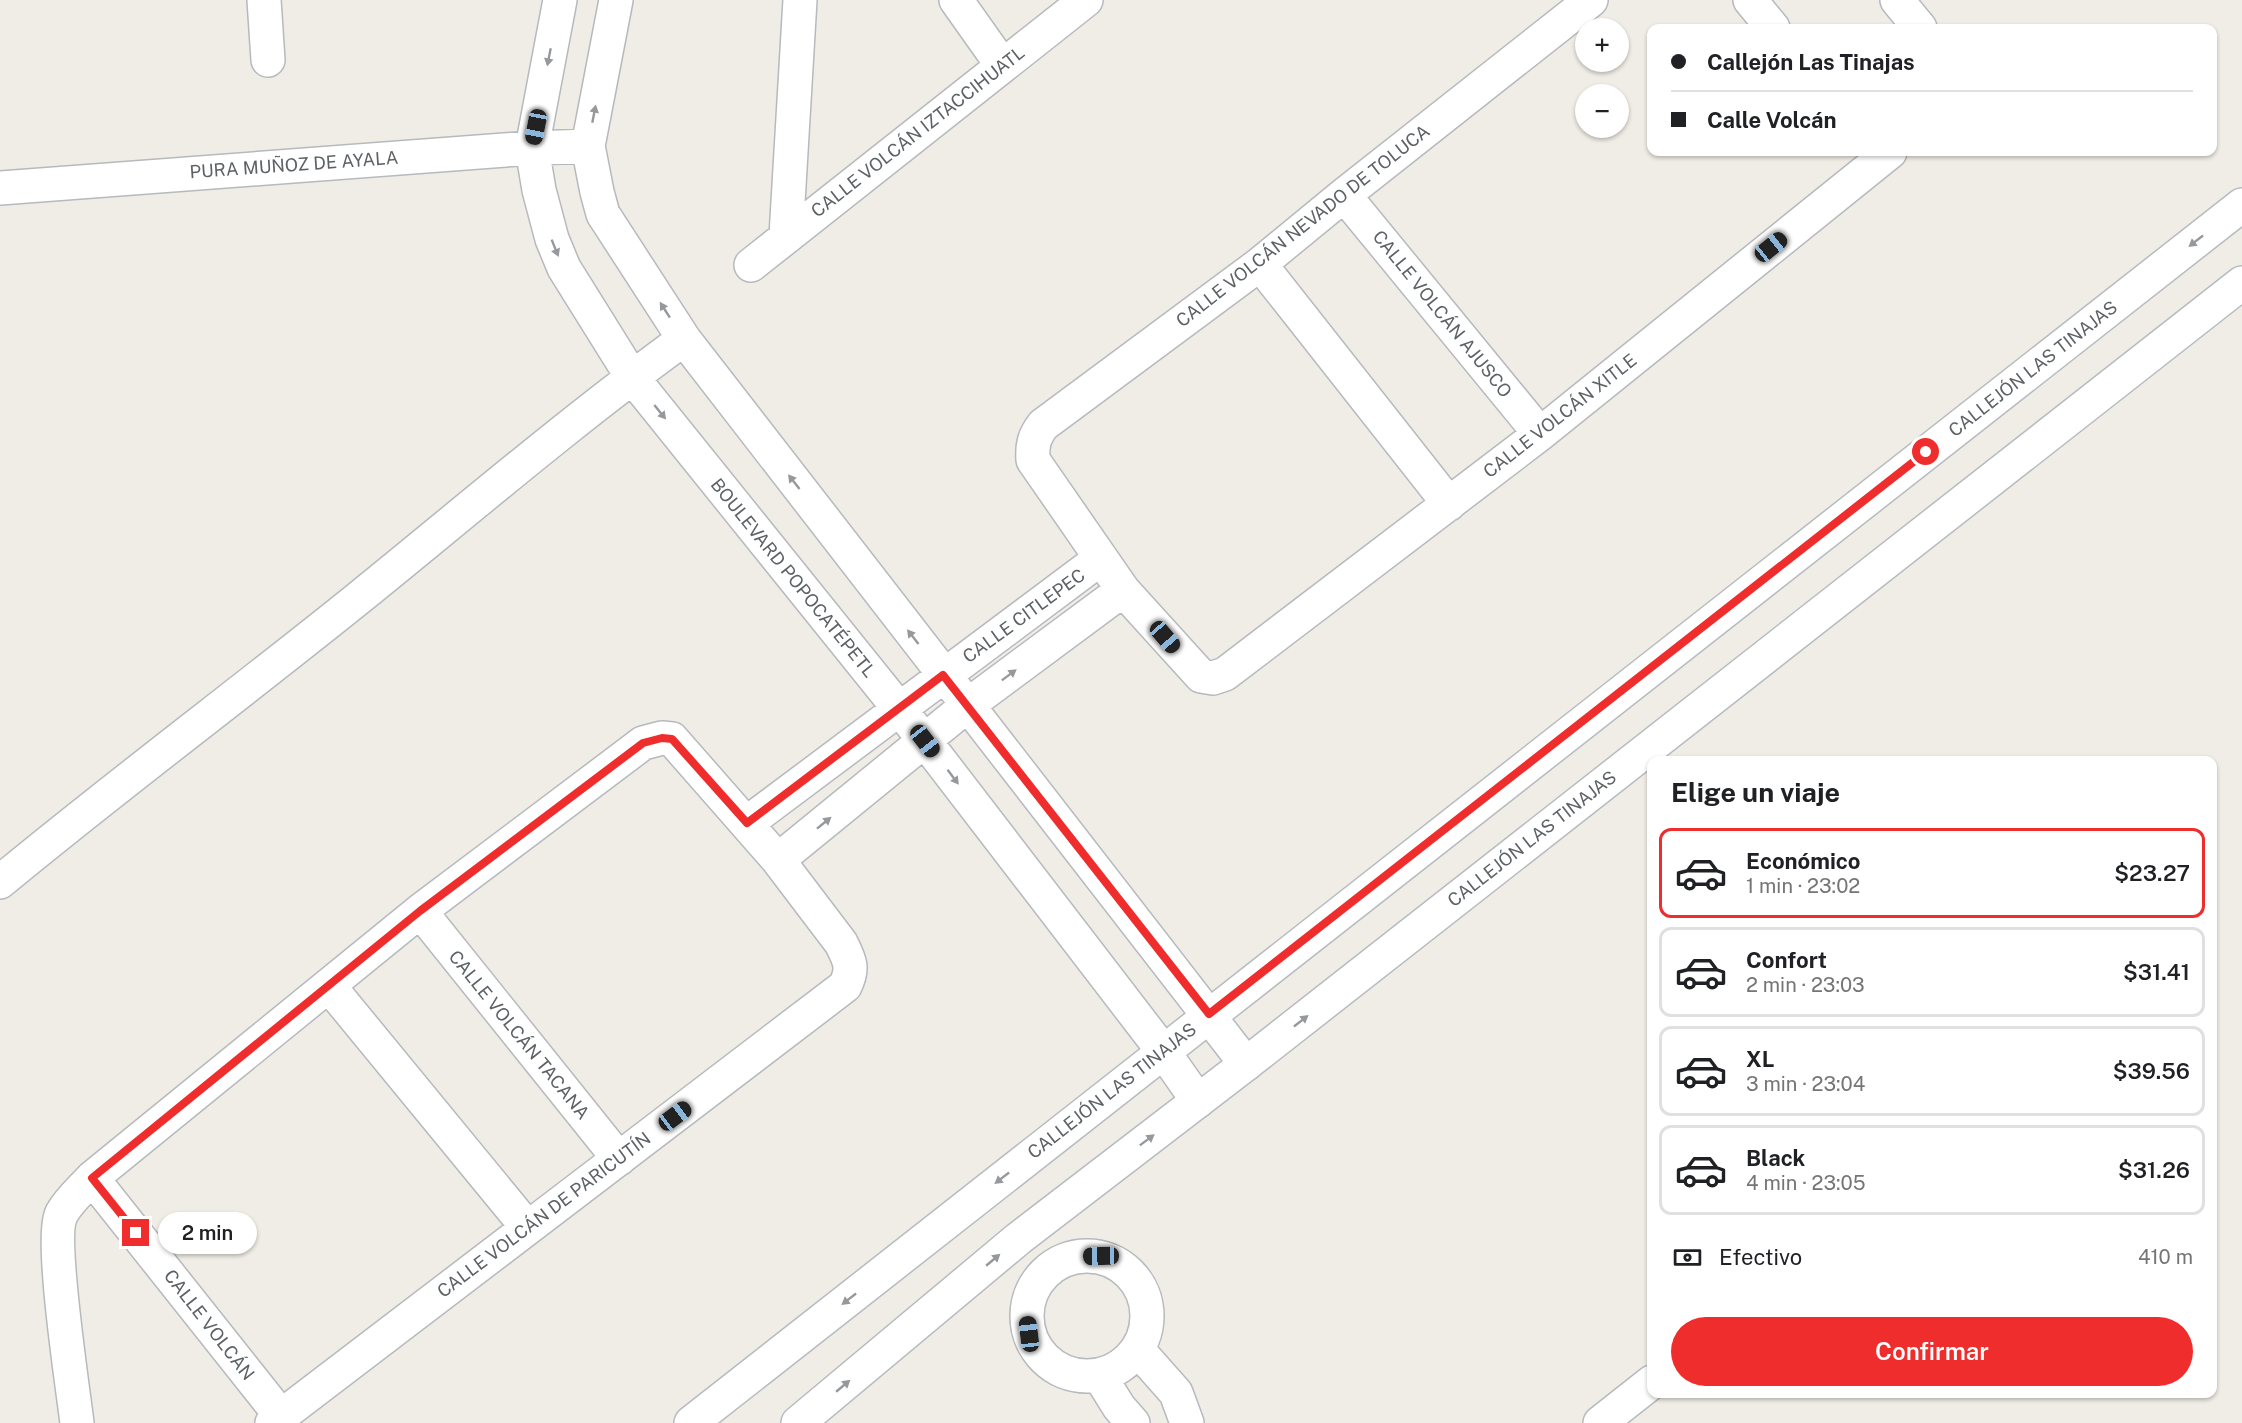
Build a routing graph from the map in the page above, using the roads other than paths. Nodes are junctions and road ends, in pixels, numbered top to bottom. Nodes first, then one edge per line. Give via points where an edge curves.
1 (264, 0) edge
2 (561, 0) edge
3 (616, 0) edge
4 (800, 0) edge
5 (956, 0) edge
6 (1086, 0) edge
7 (1591, 0) edge
8 (1750, 0) edge
9 (1897, 0) edge
10 (1770, 24) edge
11 (1917, 24) edge
12 (268, 60) dead end
13 (1002, 65) junction
14 (588, 146) junction
15 (532, 148) junction
16 (1878, 156) edge
17 (0, 188) edge
18 (1344, 195) junction
19 (2242, 205) edge
20 (786, 236) junction
21 (1260, 264) junction
22 (751, 265) dead end
23 (2242, 283) edge
24 (684, 339) junction
25 (632, 377) junction
26 (1540, 434) junction
27 (1449, 504) junction
28 (1100, 560) junction
29 (1123, 590) junction
30 (943, 675) junction
31 (968, 705) junction
32 (899, 710) junction
33 (925, 741) junction
34 (747, 823) junction
35 (778, 860) junction
36 (0, 882) edge
37 (420, 911) junction
38 (329, 986) junction
39 (1209, 1014) junction
40 (1163, 1051) junction
41 (1246, 1064) junction
42 (1198, 1101) junction
43 (619, 1159) junction
44 (92, 1178) junction
45 (526, 1227) junction
46 (1018, 1239) junction
47 (1044, 1273) junction
48 (1138, 1350) junction
49 (1099, 1375) junction
50 (1647, 1386) edge
51 (276, 1419) edge
52 (808, 1420) edge
53 (77, 1423) edge
54 (691, 1423) edge
55 (1133, 1423) edge
56 (1187, 1423) edge
57 (1600, 1423) edge

1 - 12 street
2 -> 15 street, BOULEVARD POPOCATÉPETL
14 -> 3 street
4 - 20 street
5 - 13 street
6 - 13 street, CALLE VOLCÁN IZTACCIHUATL
7 - 18 street, CALLE VOLCÁN NEVADO DE TOLUCA
8 - 10 street
9 - 11 street
13 - 20 street, CALLE VOLCÁN IZTACCIHUATL
14 - 15 street, PURA MUÑOZ DE AYALA
24 -> 14 street via 603,214
15 - 17 street, PURA MUÑOZ DE AYALA
15 -> 25 street, BOULEVARD POPOCATÉPETL via 552,239 564,268
16 - 26 street, CALLE VOLCÁN XITLE
18 - 21 street, CALLE VOLCÁN NEVADO DE TOLUCA
18 - 26 street, CALLE VOLCÁN AJUSCO
19 -> 39 street, CALLEJÓN LAS TINAJAS
20 - 22 street, CALLE VOLCÁN IZTACCIHUATL
21 - 27 street
21 - 28 street, CALLE VOLCÁN NEVADO DE TOLUCA via 1043,425 1032,446 1033,460
41 -> 23 street, CALLEJÓN LAS TINAJAS
24 - 25 street
30 -> 24 street
25 -> 32 street, BOULEVARD POPOCATÉPETL
25 - 36 street
26 - 27 street, CALLE VOLCÁN XITLE
27 - 29 street, CALLE VOLCÁN XITLE via 1225,675 1201,676
28 - 29 street
28 - 30 street, CALLE CITLEPEC
31 -> 29 street, CALLE CITLEPEC
30 - 31 street
30 - 32 street, CALLE CITLEPEC
31 - 33 street, CALLE CITLEPEC
31 - 39 street
32 - 33 street, BOULEVARD POPOCATÉPETL
32 - 34 street, CALLE CITLEPEC
35 -> 33 street, CALLE CITLEPEC
33 -> 40 street, BOULEVARD POPOCATÉPETL
34 - 35 street
34 - 37 street via 672,739 643,743
35 - 43 street, CALLE VOLCÁN DE PARICUTÍN via 841,944 851,973 845,986
37 - 38 street
37 - 43 street, CALLE VOLCÁN TACANA
38 - 44 street
38 - 45 street
39 - 40 street, CALLEJÓN LAS TINAJAS
39 - 41 street
40 - 42 street, BOULEVARD POPOCATÉPETL
40 -> 54 street, CALLEJÓN LAS TINAJAS
41 - 42 street, CALLEJÓN LAS TINAJAS
46 -> 42 street, CALLEJÓN LAS TINAJAS
43 - 45 street, CALLE VOLCÁN DE PARICUTÍN
44 - 51 street, CALLE VOLCÁN
44 - 53 street via 61,1215 58,1246
45 - 51 street, CALLE VOLCÁN DE PARICUTÍN
46 - 47 street
52 -> 46 street, CALLEJÓN LAS TINAJAS
47 - 48 street via 1070,1257 1101,1256 1127,1269 1144,1294 1149,1310
47 - 49 street via 1032,1291 1026,1312 1029,1334 1039,1354 1056,1368 1077,1376
48 - 49 street via 1119,1367
48 - 56 street via 1176,1393
49 - 55 street
50 - 57 street

